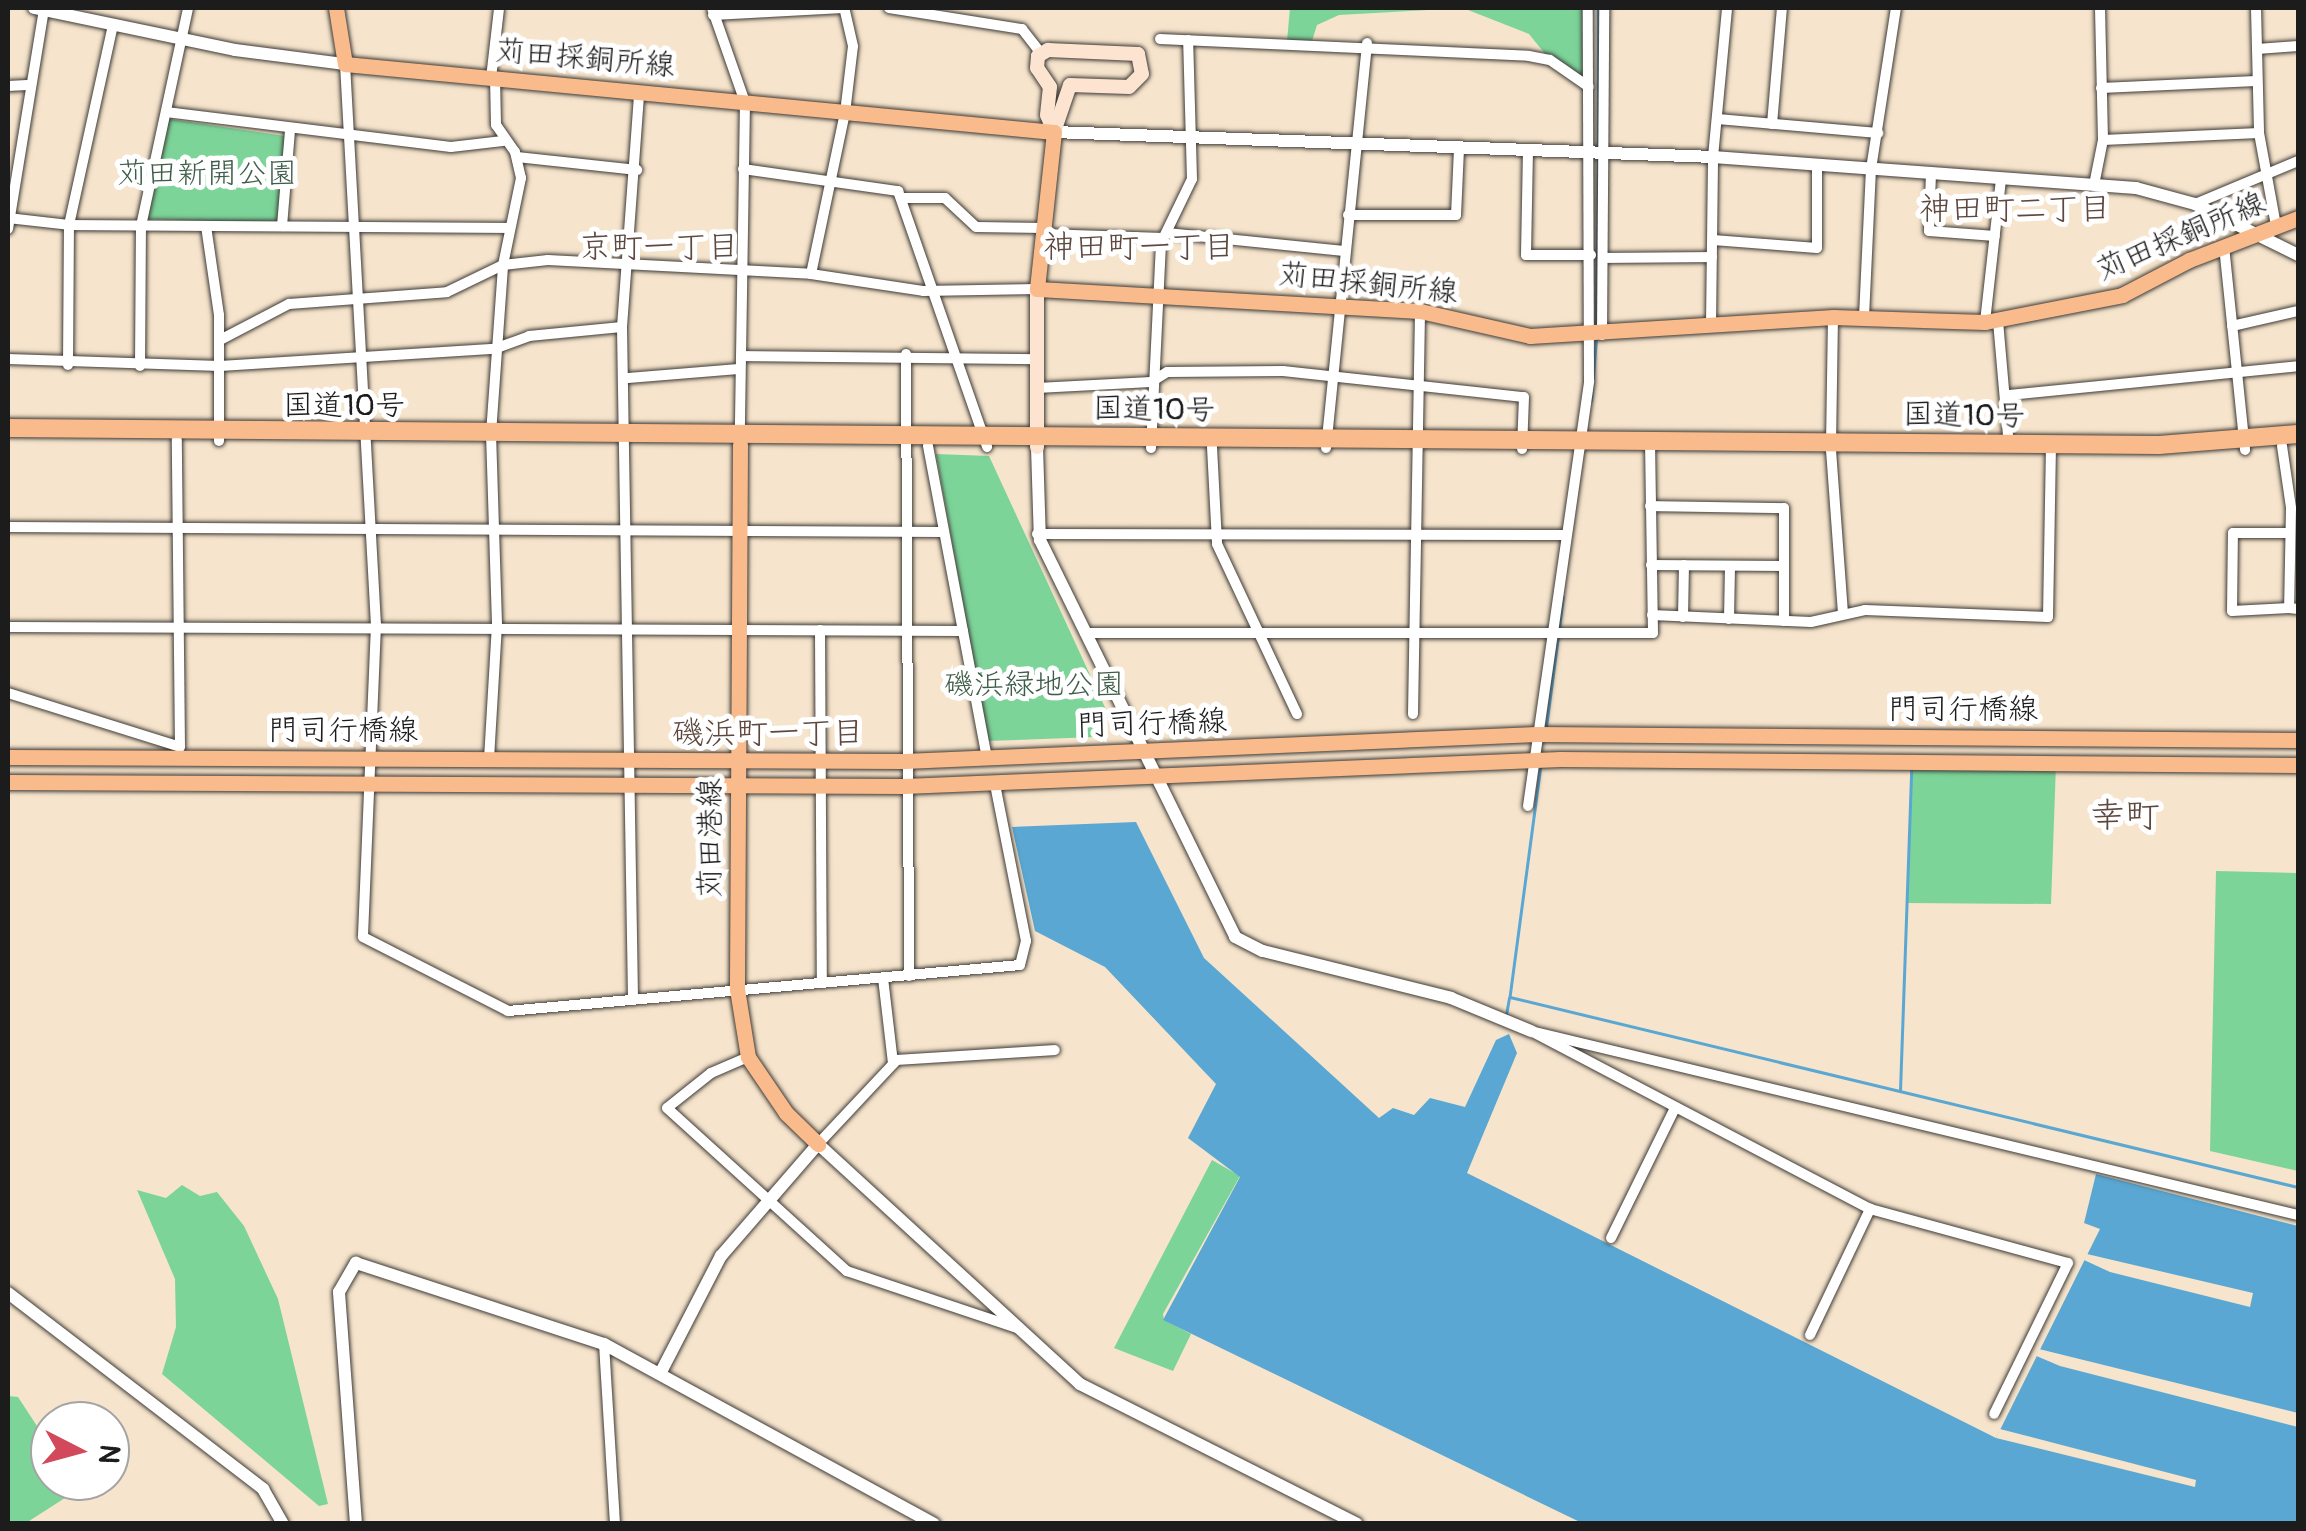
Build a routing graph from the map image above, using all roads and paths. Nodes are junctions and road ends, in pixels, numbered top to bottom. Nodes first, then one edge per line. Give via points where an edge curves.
1 (41, 8) edge
2 (188, 8) edge
3 (333, 8) edge
4 (843, 8) edge
5 (890, 8) edge
6 (1588, 8) edge
7 (1604, 8) edge
8 (1727, 8) edge
9 (1782, 8) edge
10 (1896, 8) edge
11 (2100, 8) edge
12 (2256, 8) edge
13 (499, 9) edge
14 (713, 11) edge
15 (113, 25) junction
16 (1160, 39) dead end
17 (181, 40) junction
18 (1188, 40) junction
19 (1366, 44) junction
20 (2298, 46) edge
21 (2257, 49) junction
22 (1041, 53) junction
23 (344, 64) junction
24 (493, 78) junction
25 (2256, 81) junction
26 (27, 84) junction
27 (8, 86) edge
28 (1589, 86) junction
29 (2101, 88) junction
30 (638, 93) junction
31 (744, 102) junction
32 (166, 112) junction
33 (845, 113) junction
34 (1717, 119) junction
35 (1772, 124) junction
36 (290, 131) junction
37 (1054, 132) junction
38 (1878, 133) junction
39 (2259, 134) junction
40 (350, 137) junction
41 (1190, 139) junction
42 (2103, 140) junction
43 (502, 142) junction
44 (1357, 144) junction
45 (1459, 148) junction
46 (1528, 150) junction
47 (1589, 152) junction
48 (1606, 152) junction
49 (517, 157) junction
50 (1714, 157) junction
51 (2298, 161) edge
52 (1817, 165) junction
53 (1870, 168) junction
54 (743, 169) junction
55 (638, 170) junction
56 (2268, 172) junction
57 (1931, 173) junction
58 (829, 179) junction
59 (2001, 179) junction
60 (2094, 185) junction
61 (903, 198) junction
62 (2195, 204) junction
63 (1348, 215) junction
64 (2298, 218) edge
65 (8, 222) edge
66 (68, 225) junction
67 (141, 226) junction
68 (206, 226) junction
69 (282, 226) junction
70 (2276, 226) junction
71 (357, 227) junction
72 (510, 228) junction
73 (1044, 231) junction
74 (1165, 235) junction
75 (1995, 236) junction
76 (2251, 236) junction
77 (1713, 240) junction
78 (2224, 246) junction
79 (1344, 250) junction
80 (2298, 254) edge
81 (1591, 256) junction
82 (1712, 257) junction
83 (1604, 258) junction
84 (622, 263) junction
85 (503, 265) junction
86 (742, 269) junction
87 (810, 274) junction
88 (1037, 289) junction
89 (935, 290) junction
90 (1157, 294) junction
91 (360, 298) junction
92 (1341, 306) junction
93 (1420, 311) junction
94 (2298, 311) edge
95 (1832, 317) junction
96 (1864, 317) junction
97 (1991, 322) junction
98 (1712, 325) junction
99 (2232, 326) junction
100 (622, 328) junction
101 (1595, 336) junction
102 (220, 340) junction
103 (499, 348) junction
104 (906, 354) junction
105 (364, 356) junction
106 (740, 356) junction
107 (8, 359) edge
108 (959, 359) junction
109 (1037, 360) junction
110 (68, 365) junction
111 (140, 366) junction
112 (220, 366) junction
113 (2298, 366) edge
114 (740, 369) junction
115 (2235, 371) junction
116 (1336, 376) junction
117 (626, 378) junction
118 (1151, 382) junction
119 (1420, 386) junction
120 (1036, 388) junction
121 (2008, 395) junction
122 (8, 428) edge
123 (2298, 434) edge
124 (219, 437) junction
125 (367, 437) junction
126 (491, 438) junction
127 (627, 439) junction
128 (8, 440) edge
129 (177, 440) junction
130 (740, 440) junction
131 (906, 441) junction
132 (1037, 441) junction
133 (986, 442) junction
134 (1150, 443) junction
135 (1326, 443) junction
136 (1414, 443) junction
137 (2290, 444) edge
138 (1523, 445) junction
139 (1576, 445) junction
140 (928, 446) junction
141 (1831, 446) junction
142 (2245, 446) junction
143 (1212, 447) junction
144 (2009, 448) junction
145 (1650, 449) junction
146 (2051, 452) junction
147 (1650, 506) junction
148 (2294, 508) edge
149 (8, 527) edge
150 (176, 529) junction
151 (366, 529) junction
152 (490, 531) junction
153 (626, 532) junction
154 (944, 532) junction
155 (1216, 532) junction
156 (741, 533) junction
157 (906, 533) junction
158 (2290, 533) junction
159 (1037, 534) junction
160 (1418, 535) junction
161 (1565, 535) junction
162 (2294, 562) edge
163 (1651, 565) junction
164 (1684, 566) junction
165 (1730, 566) junction
166 (1784, 566) junction
167 (2294, 608) edge
168 (1842, 614) junction
169 (1652, 616) junction
170 (1683, 617) junction
171 (1729, 618) junction
172 (1784, 621) junction
173 (497, 624) junction
174 (376, 625) junction
175 (8, 626) edge
176 (183, 627) junction
177 (625, 628) junction
178 (739, 628) junction
179 (820, 630) junction
180 (905, 630) junction
181 (964, 631) junction
182 (1085, 633) junction
183 (1257, 633) junction
184 (1415, 633) junction
185 (1552, 635) junction
186 (8, 693) edge
187 (1297, 714) dead end
188 (1413, 714) dead end
189 (1536, 734) junction
190 (2298, 740) edge
191 (1142, 752) junction
192 (371, 756) junction
193 (8, 757) edge
194 (987, 758) junction
195 (488, 759) junction
196 (1533, 760) junction
197 (739, 761) junction
198 (819, 761) junction
199 (904, 761) junction
200 (625, 762) junction
201 (2298, 766) edge
202 (1156, 779) junction
203 (8, 782) edge
204 (371, 784) junction
205 (995, 784) junction
206 (904, 786) junction
207 (626, 787) junction
208 (820, 787) junction
209 (737, 788) junction
210 (1528, 806) dead end
211 (909, 976) junction
212 (882, 978) junction
213 (822, 983) junction
214 (737, 989) junction
215 (633, 998) junction
216 (1531, 1030) junction
217 (1055, 1050) dead end
218 (748, 1057) junction
219 (894, 1063) junction
220 (1674, 1110) junction
221 (818, 1144) junction
222 (768, 1200) junction
223 (1870, 1209) junction
224 (2298, 1214) edge
225 (1611, 1238) dead end
226 (8, 1293) edge
227 (1020, 1329) junction
228 (1810, 1334) dead end
229 (604, 1344) junction
230 (660, 1372) junction
231 (1994, 1414) dead end
232 (282, 1524) edge
233 (356, 1524) edge
234 (615, 1524) edge
235 (934, 1524) edge
236 (1357, 1524) edge

1 - 15 street
1 - 26 street
2 - 17 street
3 - 23 main road
4 - 14 street
4 - 33 street via 853,46
5 - 22 street via 1022,29
6 - 28 street
7 - 48 street
8 - 34 street
9 - 35 street
10 - 38 street
11 - 29 street
12 - 21 street
13 - 24 street
14 - 31 street
15 - 17 street
15 - 66 street
16 - 18 street
17 - 23 street
17 - 32 street
18 - 19 street
18 - 41 street
19 - 28 street via 1529,56 1550,60
19 - 44 street
20 - 21 street
21 - 25 street
22 - 37 main road via 1037,68 1050,87 1047,115
22 - 37 main road via 1133,53 1142,62 1134,86 1065,89
23 - 24 main road, 苅田採銅所線
23 - 40 street
24 - 30 main road, 苅田採銅所線
24 - 43 street
25 - 29 street
25 - 39 street
26 - 27 street
26 - 65 street
28 - 47 street
29 - 42 street
30 - 31 main road, 苅田採銅所線
30 - 55 street
31 - 33 main road, 苅田採銅所線
31 - 54 street
32 - 36 street
32 - 67 street
33 - 37 main road, 苅田採銅所線
33 - 58 street
34 - 35 street
34 - 50 street
35 - 38 street
36 - 40 street
36 - 69 street
37 - 41 street
37 - 73 main road
38 - 53 street
39 - 42 street
39 - 56 street
40 - 43 street via 451,148
40 - 71 street
41 - 44 street
41 - 74 street via 1190,189
42 - 60 street
43 - 49 street
44 - 45 street
44 - 63 street
45 - 46 street
45 - 63 street via 1456,215
46 - 47 street
46 - 81 street via 1526,255
47 - 48 street
47 - 81 street
48 - 50 street
48 - 83 street
49 - 55 street
49 - 72 street via 520,185
50 - 52 street
50 - 77 street
51 - 56 street
52 - 53 street
52 - 77 street via 1817,248
53 - 57 street
53 - 96 street
54 - 58 street
54 - 86 street
55 - 84 street
56 - 62 street
56 - 70 street
57 - 59 street
57 - 75 street via 1929,231
58 - 61 street via 891,186
58 - 87 street
59 - 60 street
59 - 75 street
60 - 62 street
61 - 73 street via 945,198 976,228
61 - 89 street
62 - 76 street
63 - 79 street
64 - 70 main road, 苅田採銅所線
65 - 66 street
66 - 67 street
66 - 110 street
67 - 68 street
67 - 111 street
68 - 69 street
68 - 102 street
69 - 71 street
70 - 76 main road, 苅田採銅所線
71 - 72 street
71 - 91 street
72 - 85 street
73 - 74 street
73 - 88 main road
74 - 79 street
74 - 90 street
75 - 97 street
76 - 78 main road, 苅田採銅所線
76 - 80 street
77 - 82 street
78 - 97 main road, 苅田採銅所線 via 2122,295
78 - 99 street
79 - 92 street
81 - 101 street
82 - 83 street
82 - 98 street
83 - 101 street
84 - 85 street
84 - 86 street
84 - 100 street
85 - 91 street via 457,290
85 - 103 street
86 - 87 street
86 - 106 street
87 - 89 street
88 - 89 street
88 - 90 main road, 苅田採銅所線
88 - 109 main road
89 - 108 street
90 - 92 main road, 苅田採銅所線
90 - 118 street
91 - 102 street via 289,304
91 - 105 street
92 - 93 main road, 苅田採銅所線
92 - 116 street
93 - 101 main road, 苅田採銅所線 via 1530,336
93 - 119 street
94 - 99 street
95 - 96 main road, 苅田採銅所線
95 - 98 main road, 苅田採銅所線
95 - 141 street
96 - 97 main road, 苅田採銅所線
97 - 121 street
98 - 101 main road, 苅田採銅所線
99 - 115 street
100 - 103 street via 529,336
100 - 117 street
101 - 139 street
102 - 112 street
103 - 105 street
103 - 126 street
104 - 106 street
104 - 108 street
104 - 131 street
105 - 112 street
105 - 125 street
106 - 114 street
107 - 110 street
108 - 109 street
108 - 133 street
109 - 120 main road
110 - 111 street
111 - 112 street
112 - 124 street
113 - 115 street
114 - 117 street
114 - 130 street
115 - 121 street
115 - 142 street
116 - 118 street via 1166,372
116 - 119 street
116 - 135 street
117 - 127 street
118 - 120 street
118 - 134 street
119 - 136 street
119 - 138 street via 1524,396
120 - 132 main road
121 - 144 street
122 - 124 highway, 国道10号
123 - 142 highway, 国道10号
124 - 125 highway, 国道10号
124 - 129 highway, 国道10号
125 - 126 highway, 国道10号
125 - 151 street
126 - 127 highway, 国道10号
126 - 152 street
127 - 130 highway, 国道10号
127 - 153 street
128 - 129 highway, 国道10号
129 - 150 street
130 - 131 highway, 国道10号
130 - 156 main road, 苅田港線
131 - 133 highway, 国道10号
131 - 140 highway, 国道10号
131 - 157 street
132 - 133 highway, 国道10号
132 - 134 highway, 国道10号
132 - 159 street
133 - 140 highway, 国道10号
134 - 135 highway, 国道10号
134 - 143 highway, 国道10号
135 - 136 highway, 国道10号
135 - 143 highway, 国道10号
136 - 138 highway, 国道10号
136 - 160 street
137 - 142 highway, 国道10号
137 - 148 street
138 - 139 highway, 国道10号
139 - 141 highway, 国道10号
139 - 145 highway, 国道10号
139 - 161 street
140 - 154 street
141 - 144 highway, 国道10号
141 - 145 highway, 国道10号
141 - 168 street
142 - 144 highway, 国道10号
142 - 146 highway, 国道10号
143 - 155 street
144 - 146 highway, 国道10号
145 - 147 street
146 - 168 street via 2048,618
147 - 163 street
147 - 166 street via 1784,508
148 - 158 street
149 - 150 street
150 - 151 street
150 - 176 street
151 - 152 street
151 - 174 street
152 - 153 street
152 - 173 street
153 - 156 street
153 - 177 street
154 - 157 street
154 - 181 street
155 - 159 street
155 - 160 street
155 - 183 street
156 - 157 street
156 - 178 main road, 苅田港線
157 - 180 street
158 - 162 street
158 - 167 street via 2233,534 2232,611
159 - 182 street
160 - 161 street
160 - 184 street
161 - 185 street
162 - 167 street
163 - 164 street
163 - 169 street
164 - 165 street
164 - 170 street
165 - 166 street
165 - 171 street
166 - 172 street
168 - 172 street
169 - 170 street
169 - 185 street via 1653,633
170 - 171 street
171 - 172 street
173 - 174 street
173 - 177 street
173 - 195 street
174 - 176 street
174 - 192 street
175 - 176 street
176 - 186 street via 180,747
177 - 178 street
177 - 200 street
178 - 179 street
178 - 197 main road, 苅田港線
179 - 180 street
179 - 198 street
180 - 181 street
180 - 199 street
181 - 194 street
182 - 183 street
182 - 191 street
183 - 184 street
183 - 187 street
184 - 185 street
184 - 188 street
185 - 189 street
189 - 190 main road, 門司行橋線
189 - 191 main road, 門司行橋線
189 - 196 street
191 - 194 main road, 門司行橋線
191 - 202 street
192 - 193 main road, 門司行橋線
192 - 195 main road, 門司行橋線
192 - 204 street
194 - 199 main road, 門司行橋線
195 - 200 main road, 門司行橋線
196 - 201 main road, 門司行橋線
196 - 202 main road, 門司行橋線
196 - 210 street
197 - 198 main road, 門司行橋線
197 - 200 main road, 門司行橋線
197 - 209 main road, 苅田港線
198 - 199 main road, 門司行橋線
198 - 208 street
199 - 206 street
200 - 207 street
202 - 205 main road, 門司行橋線
202 - 216 street via 1235,937 1262,951 1451,998
203 - 204 main road, 門司行橋線
204 - 207 main road, 門司行橋線
204 - 215 street via 363,937 508,1010
205 - 206 main road, 門司行橋線
205 - 211 street via 1026,941 1020,964
206 - 208 main road, 門司行橋線
206 - 211 street
207 - 209 main road, 門司行橋線
207 - 215 street
208 - 209 main road, 門司行橋線
208 - 213 street
209 - 214 main road, 苅田港線
211 - 212 street
212 - 213 street
212 - 219 street
213 - 214 street
214 - 215 street
214 - 218 main road, 苅田港線
216 - 220 street
216 - 224 street
217 - 219 street
218 - 221 main road, 苅田港線 via 786,1113
218 - 222 street via 711,1072 667,1108
219 - 221 street
220 - 223 street
220 - 225 street
221 - 222 street
221 - 227 street
222 - 227 street via 846,1271
222 - 230 street via 721,1256
223 - 228 street
223 - 231 street via 2068,1263
226 - 232 street via 263,1490
227 - 236 street via 1080,1384
229 - 230 street
229 - 233 street via 356,1263 340,1292
229 - 234 street
230 - 235 street

